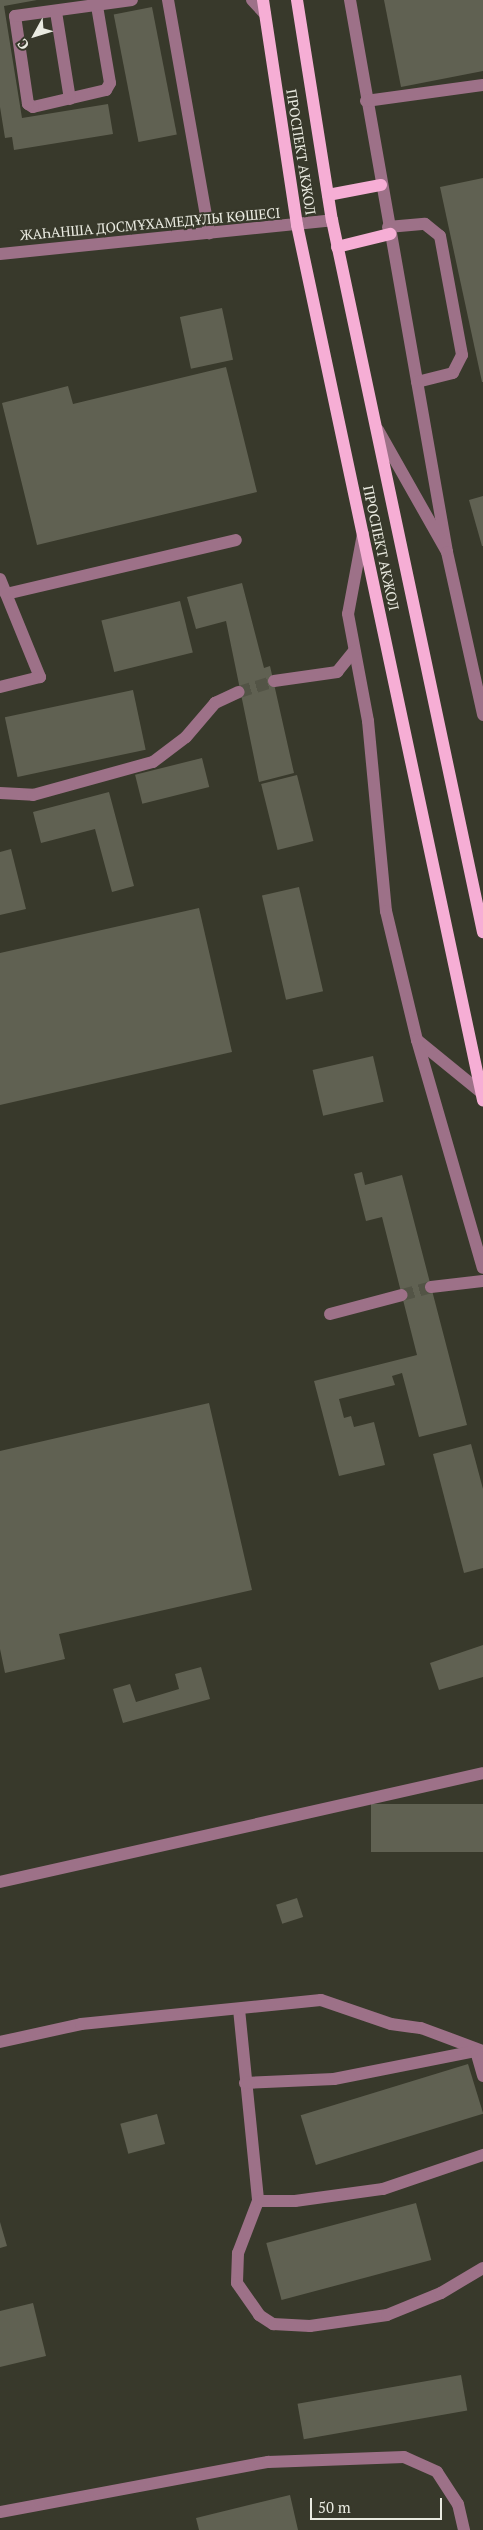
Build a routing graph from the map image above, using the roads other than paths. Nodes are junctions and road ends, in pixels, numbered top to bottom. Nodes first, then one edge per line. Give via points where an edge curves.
1 (132, 0) edge
2 (168, 0) edge
3 (252, 0) edge
4 (263, 0) edge
5 (297, 0) edge
6 (350, 0) edge
7 (97, 6) junction
8 (56, 12) junction
9 (265, 14) junction
10 (483, 85) edge
11 (70, 99) junction
12 (366, 102) junction
13 (381, 185) junction
14 (328, 194) junction
15 (332, 220) junction
16 (297, 225) junction
17 (389, 230) junction
18 (209, 233) junction
19 (338, 247) junction
20 (0, 254) edge
21 (417, 382) junction
22 (372, 420) junction
23 (363, 534) junction
24 (236, 540) dead end
25 (448, 552) junction
26 (0, 579) edge
27 (6, 594) junction
28 (354, 651) junction
29 (274, 681) tunnel mouth
30 (0, 687) edge
31 (239, 692) tunnel mouth
32 (483, 716) edge
33 (0, 792) edge
34 (483, 932) edge
35 (416, 1040) junction
36 (482, 1097) edge
37 (483, 1268) edge
38 (483, 1281) edge
39 (431, 1287) tunnel mouth
40 (402, 1295) tunnel mouth
41 (330, 1314) dead end
42 (483, 1773) edge
43 (1, 1880) edge
44 (239, 2010) junction
45 (0, 2042) edge
46 (480, 2051) edge
47 (483, 2076) edge
48 (245, 2083) junction
49 (483, 2155) edge
50 (258, 2201) junction
51 (483, 2268) edge
52 (0, 2512) edge
53 (464, 2530) edge

1 - 7 street
2 - 18 street
3 - 9 street
4 - 9 main road, ПРОСПЕКТ АКЖОЛ
5 - 14 main road, ПРОСПЕКТ АКЖОЛ
6 - 12 street
7 - 8 street
7 - 11 street via 110,83 102,94
8 - 11 street
8 - 11 street via 15,16 14,20 28,104 33,107
9 - 16 main road, ПРОСПЕКТ АКЖОЛ
10 - 12 street
12 - 13 street
13 - 14 main road
13 - 17 street
14 - 15 main road, ПРОСПЕКТ АКЖОЛ
15 - 16 street, ЖАҺАНША ДОСМҰХАМЕДҰЛЫ КӨШЕСІ
15 - 19 main road, ПРОСПЕКТ АКЖОЛ
16 - 18 street, ЖАҺАНША ДОСМҰХАМЕДҰЛЫ КӨШЕСІ
16 - 23 main road, ПРОСПЕКТ АКЖОЛ
17 - 19 main road
17 - 21 street
17 - 21 street via 425,224 440,236 462,355 453,373
18 - 20 street, ЖАҺАНША ДОСМҰХАМЕДҰЛЫ КӨШЕСІ
19 - 22 main road, ПРОСПЕКТ АКЖОЛ
21 - 25 street
22 - 25 street
22 - 34 main road, ПРОСПЕКТ АКЖОЛ
23 - 28 street via 348,614
23 - 36 main road, ПРОСПЕКТ АКЖОЛ
24 - 27 street
25 - 32 street
26 - 27 street
27 - 30 street via 40,677
28 - 29 street via 337,672
28 - 35 street via 368,721 386,911
31 - 33 street via 215,703 186,737 153,762 33,795
35 - 36 street
35 - 37 street
38 - 39 street
40 - 41 street
42 - 43 street
44 - 45 street via 81,2024
44 - 46 street via 293,2000 322,2000 390,2024 421,2028
44 - 48 street
46 - 47 street
46 - 48 street via 334,2079
48 - 50 street via 253,2122
49 - 50 street via 384,2189 295,2201
50 - 51 street via 238,2253 237,2283 259,2315 273,2324 310,2326 387,2314 441,2293
52 - 53 street via 268,2462 404,2458 437,2472 458,2504

